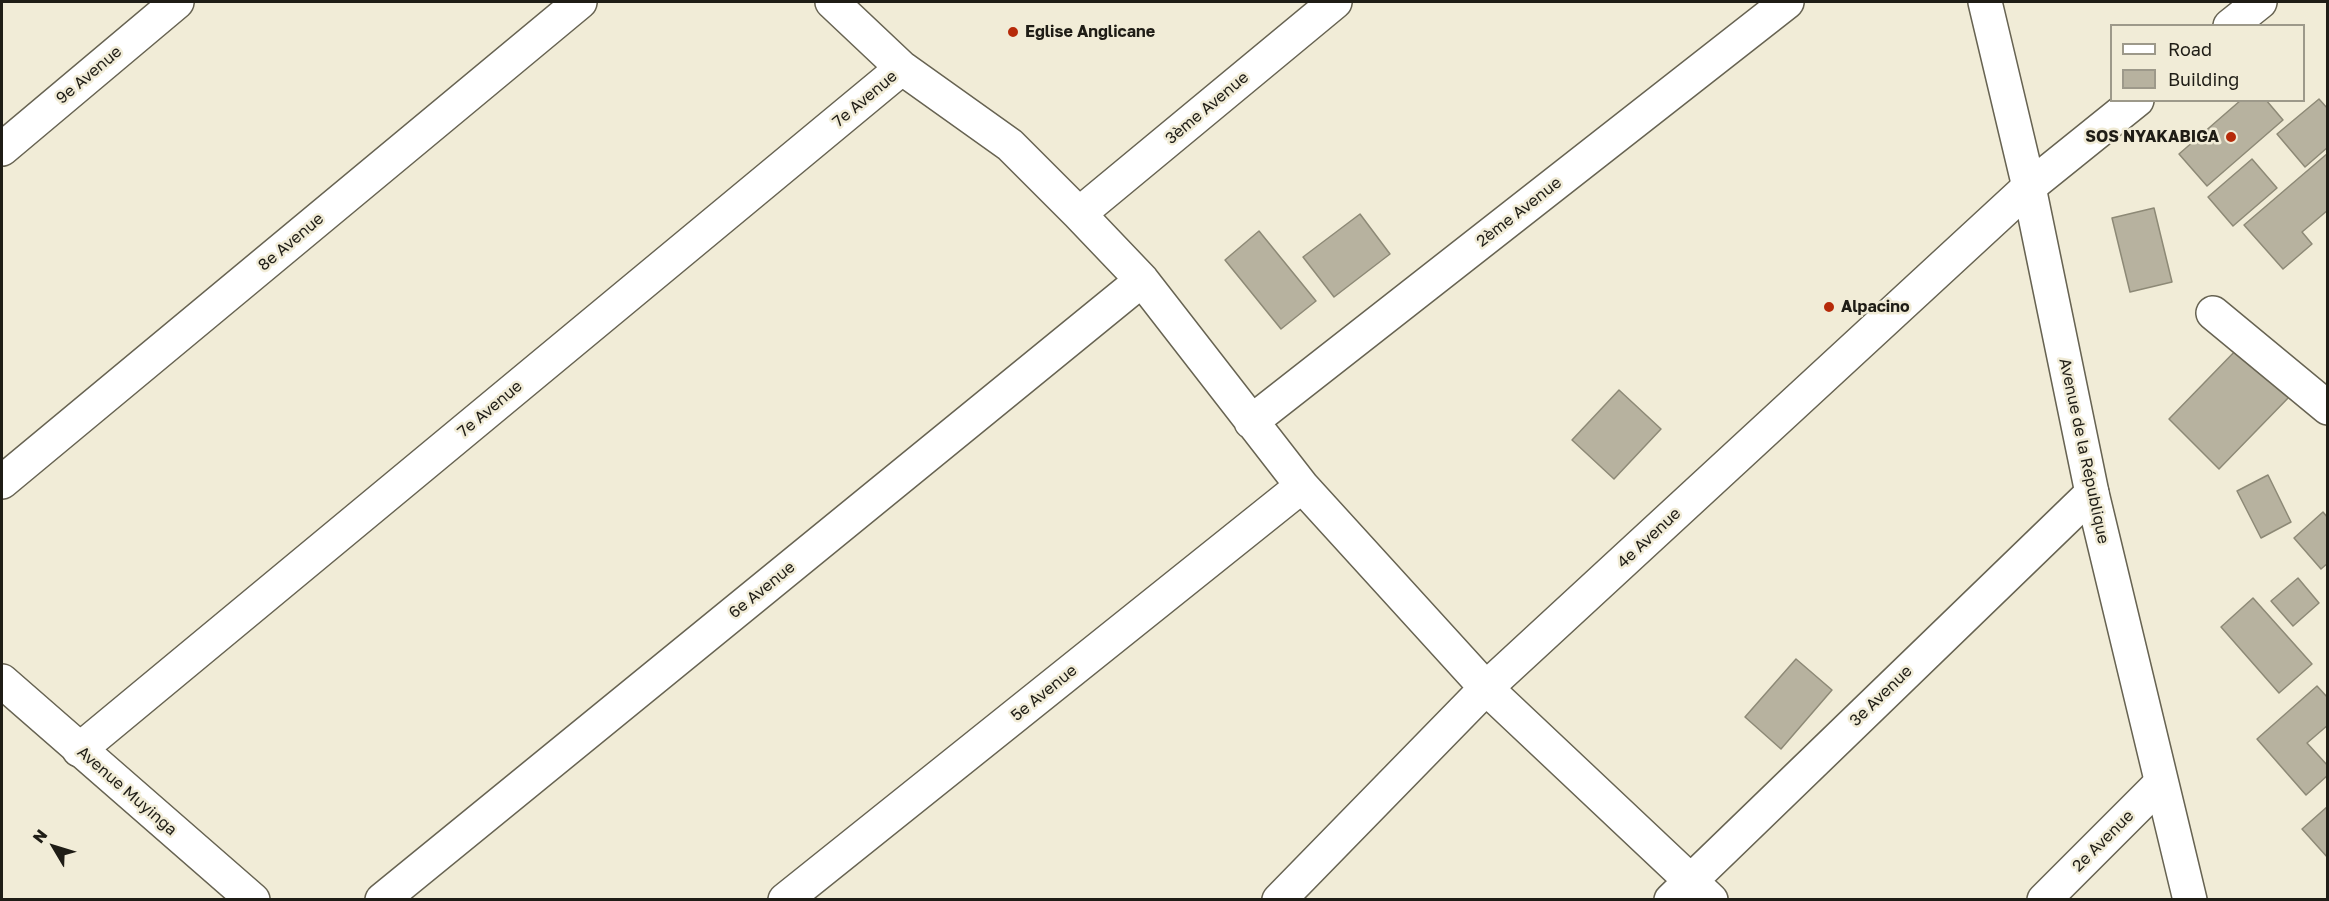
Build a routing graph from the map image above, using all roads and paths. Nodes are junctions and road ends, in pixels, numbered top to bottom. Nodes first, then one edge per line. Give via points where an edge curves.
1 (177, 2) edge
2 (580, 2) edge
3 (832, 2) edge
4 (1335, 2) edge
5 (1786, 2) edge
6 (1985, 2) edge
7 (2260, 2) edge
8 (2232, 24) edge
9 (902, 68) junction
10 (2135, 102) edge
11 (2, 149) edge
12 (2029, 187) junction
13 (1079, 214) junction
14 (1142, 280) junction
15 (2214, 313) dead end
16 (2328, 408) edge
17 (1251, 422) junction
18 (2, 482) edge
19 (1302, 486) junction
20 (2092, 493) junction
21 (2, 681) edge
22 (1486, 688) junction
23 (79, 750) junction
24 (2161, 783) junction
25 (1691, 893) edge
26 (253, 900) edge
27 (382, 900) edge
28 (785, 900) edge
29 (1279, 900) edge
30 (2044, 900) edge
31 (2190, 900) edge

1 - 11 street, 9e Avenue
2 - 18 street, 8e Avenue
3 - 9 street
4 - 13 street, 3ème Avenue
5 - 17 street, 2ème Avenue
6 - 12 street, Avenue de la République
7 - 8 street
9 - 13 street via 1010,146
9 - 23 street, 7e Avenue
10 - 12 street, 4e Avenue
12 - 20 street, Avenue de la République
12 - 22 street, 4e Avenue
13 - 14 street
14 - 17 street
14 - 27 street, 6e Avenue
15 - 16 street
17 - 19 street
19 - 22 street
19 - 28 street, 5e Avenue
20 - 24 street, Avenue de la République
20 - 25 street, 3e Avenue
21 - 23 street, Avenue Muyinga
22 - 25 street
22 - 29 street, 4e Avenue
23 - 26 street, Avenue Muyinga
24 - 30 street, 2e Avenue
24 - 31 street, Avenue de la République

